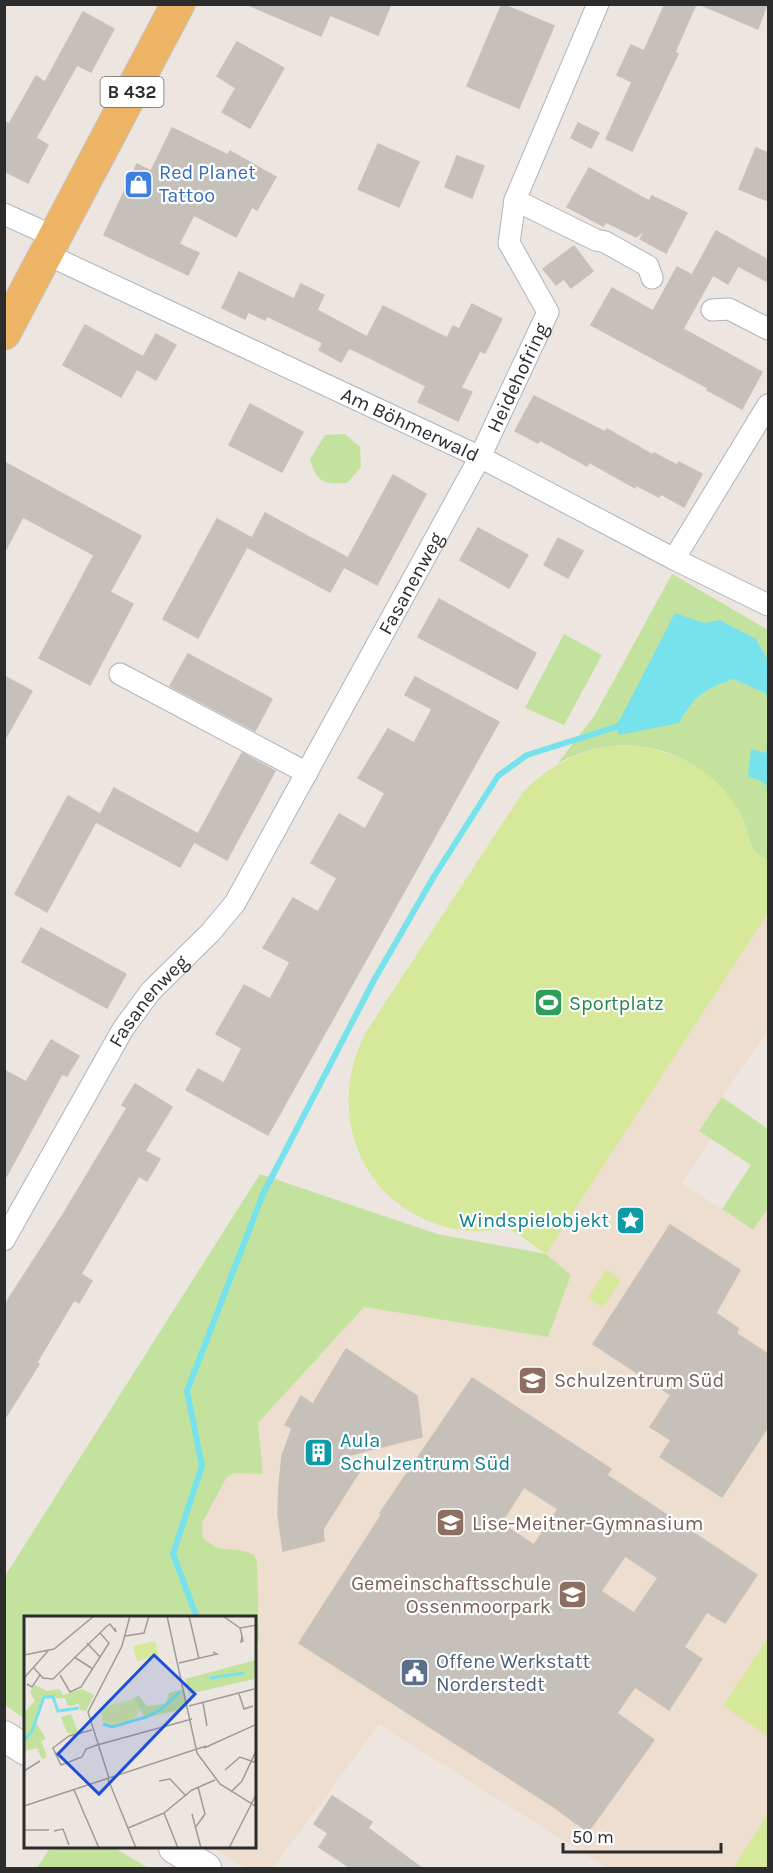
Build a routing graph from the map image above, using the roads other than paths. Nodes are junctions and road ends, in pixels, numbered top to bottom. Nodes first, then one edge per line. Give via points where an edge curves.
1 (178, 4) edge
2 (598, 4) edge
3 (514, 200) junction
4 (4, 214) edge
5 (51, 245) junction
6 (652, 278) dead end
7 (712, 309) dead end
8 (768, 329) edge
9 (4, 333) edge
10 (768, 405) edge
11 (480, 457) junction
12 (674, 559) junction
13 (768, 605) edge
14 (120, 674) dead end
15 (307, 773) junction
16 (4, 1240) edge
17 (4, 1736) edge
18 (24, 1749) edge
19 (176, 1849) edge
20 (206, 1869) edge

1 - 5 main road, B 432
2 - 3 street, Heidehofring
3 - 6 street via 648,266
3 - 11 street, Heidehofring via 509,243 548,312
4 - 5 street, Am Böhmerwald
5 - 9 main road, B 432
5 - 11 street, Am Böhmerwald
7 - 8 street via 729,309
10 - 12 street
11 - 12 street, Am Böhmerwald
11 - 15 street, Fasanenweg
12 - 13 street, Am Böhmerwald
14 - 15 street
15 - 16 street, Fasanenweg via 236,903 151,991 123,1029
17 - 18 main road
19 - 20 main road

